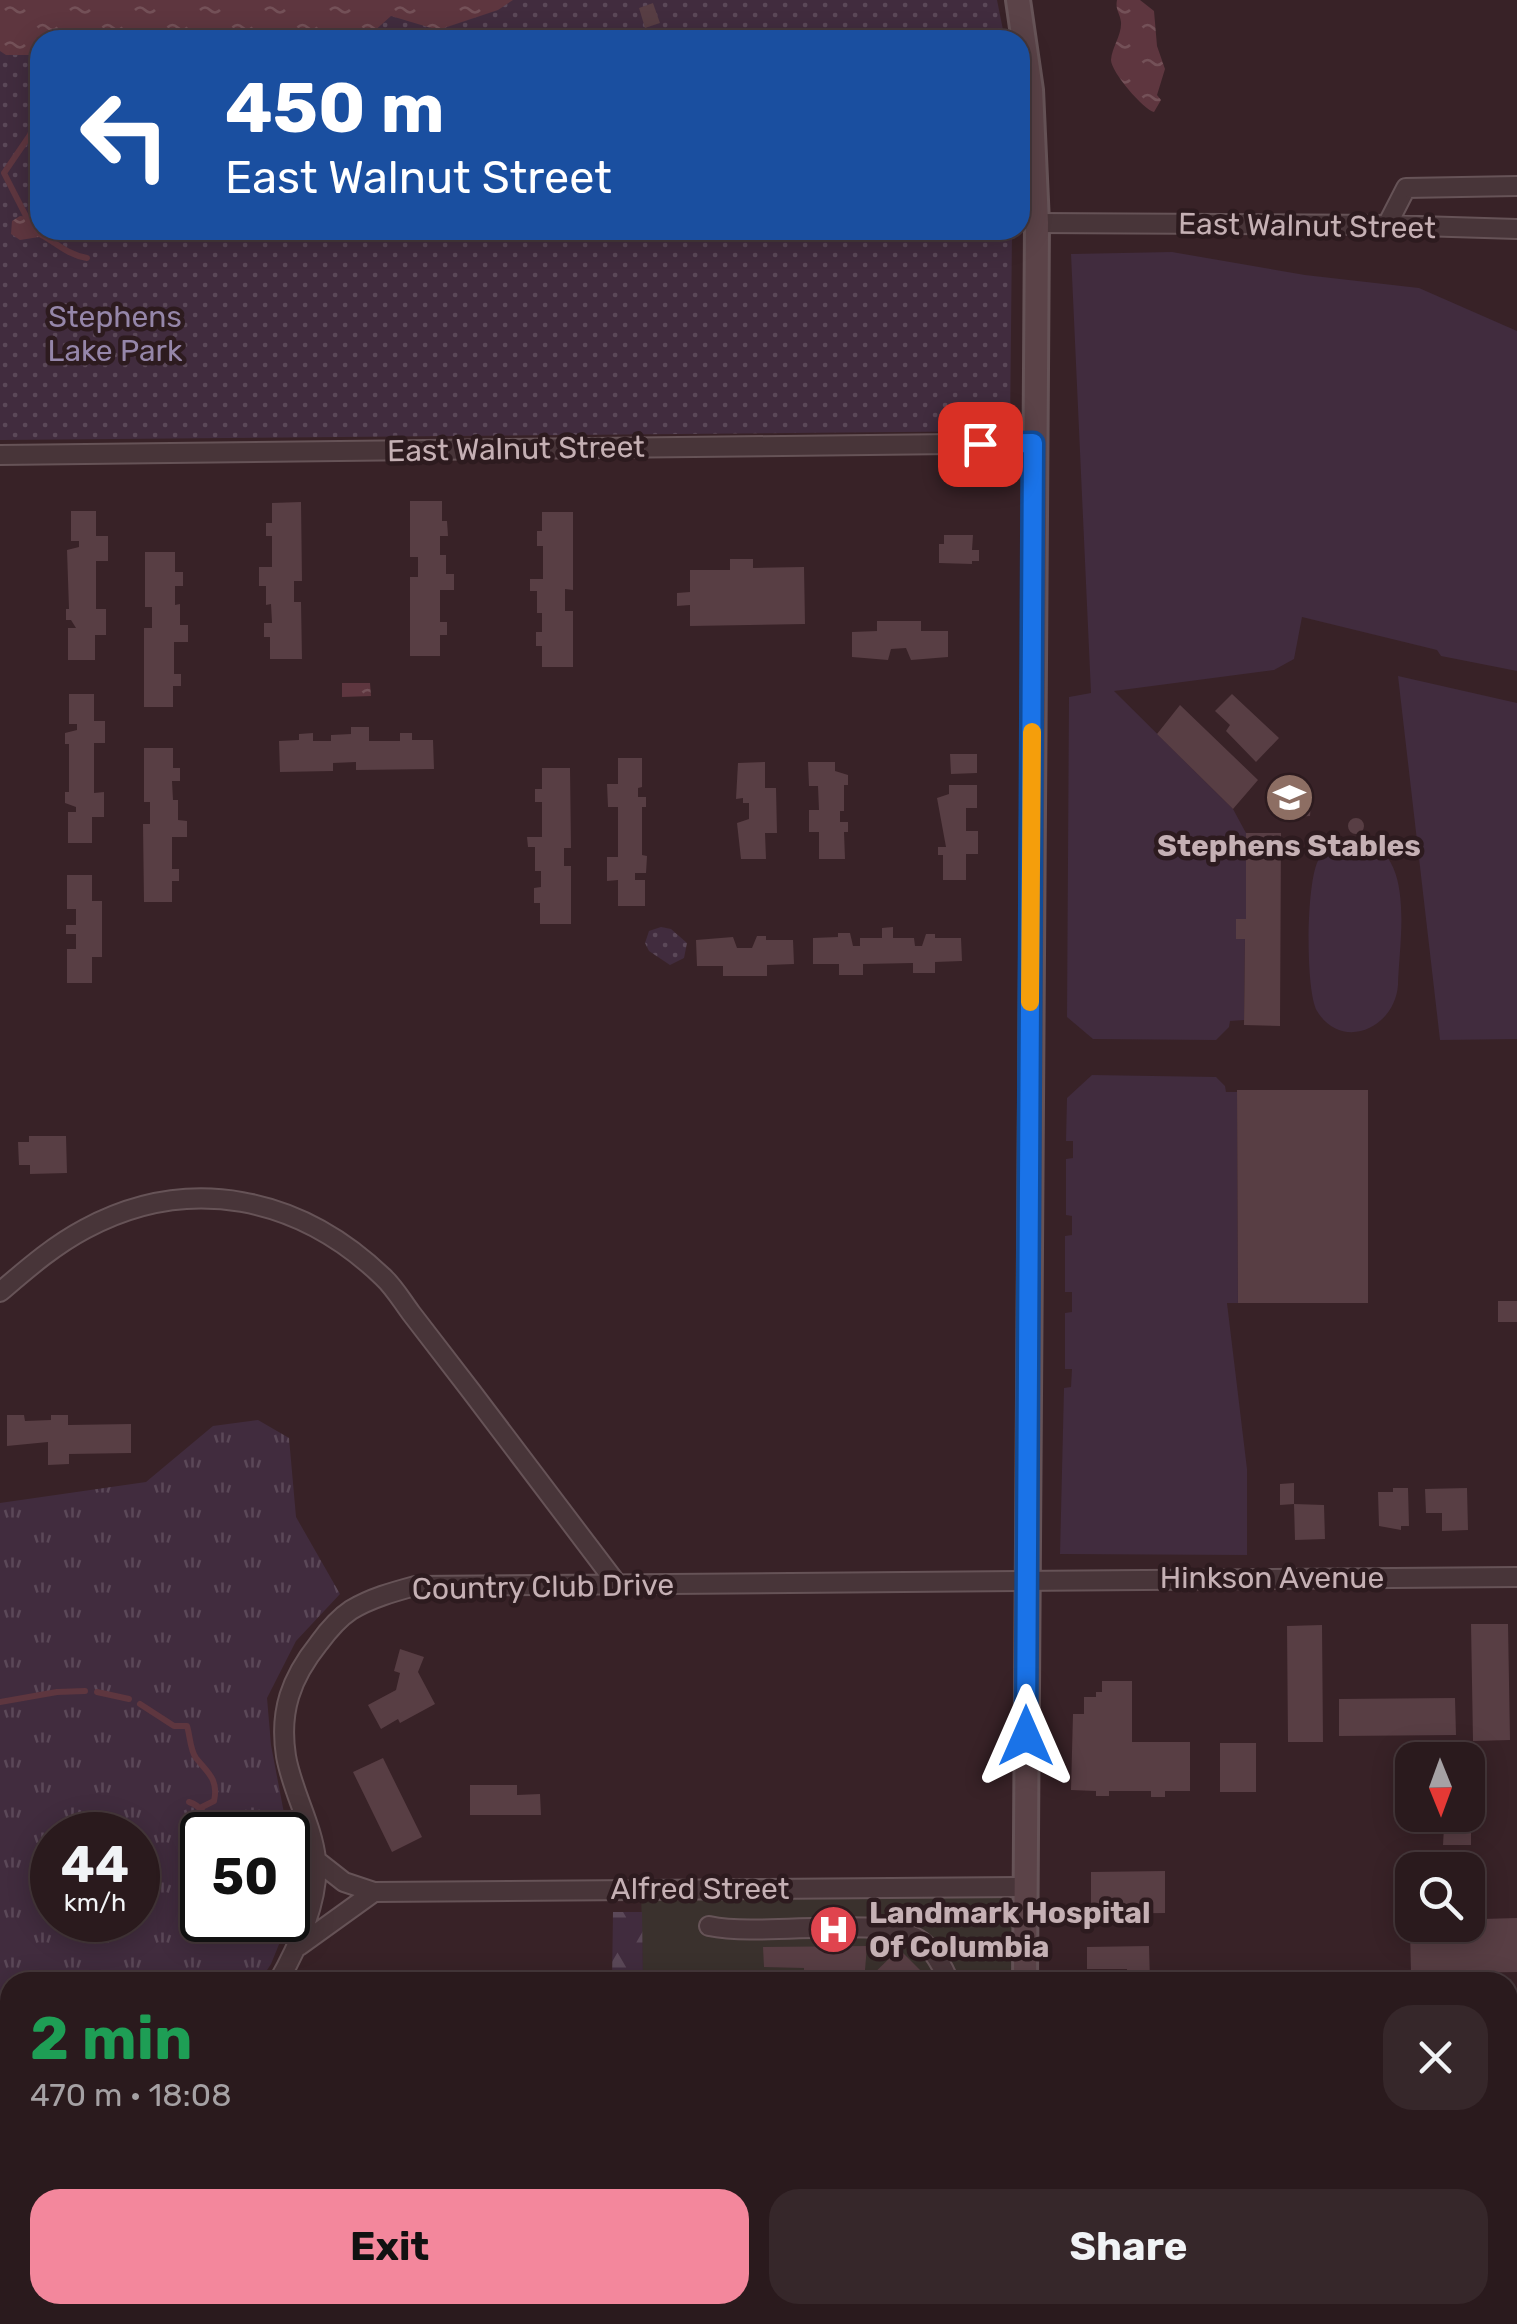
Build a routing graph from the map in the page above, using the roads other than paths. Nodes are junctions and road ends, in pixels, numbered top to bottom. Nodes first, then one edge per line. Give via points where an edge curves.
1 (1018, 0) edge
2 (1022, 30) edge
3 (1030, 83) edge
4 (1517, 186) edge
5 (1036, 223) junction
6 (1386, 225) junction
7 (1517, 229) edge
8 (1033, 443) junction
9 (0, 455) edge
10 (0, 1292) edge
11 (1517, 1576) edge
12 (1026, 1581) junction
13 (618, 1584) junction
14 (316, 1860) junction
15 (1026, 1887) junction
16 (374, 1892) junction
17 (709, 1926) dead end
18 (298, 1946) junction
19 (284, 1972) edge
20 (943, 1972) edge
21 (1024, 1972) edge

1 - 2 main road
3 - 5 main road
4 - 6 street via 1406,188
5 - 6 street, East Walnut Street
5 - 8 main road
6 - 7 street, East Walnut Street
8 - 9 street, East Walnut Street
8 - 12 main road
10 - 13 street via 88,1228 165,1200 236,1201 300,1220 384,1278
11 - 12 street, Hinkson Avenue
12 - 13 street, Country Club Drive
12 - 15 main road
13 - 14 street, Country Club Drive via 415,1586 348,1612 299,1668 286,1700 286,1758
14 - 16 street, Alfred Street via 344,1882
14 - 18 street, Country Club Drive
15 - 16 street, Alfred Street
15 - 21 main road
16 - 18 street
17 - 20 street via 890,1929 920,1940
18 - 19 street, Country Club Drive

